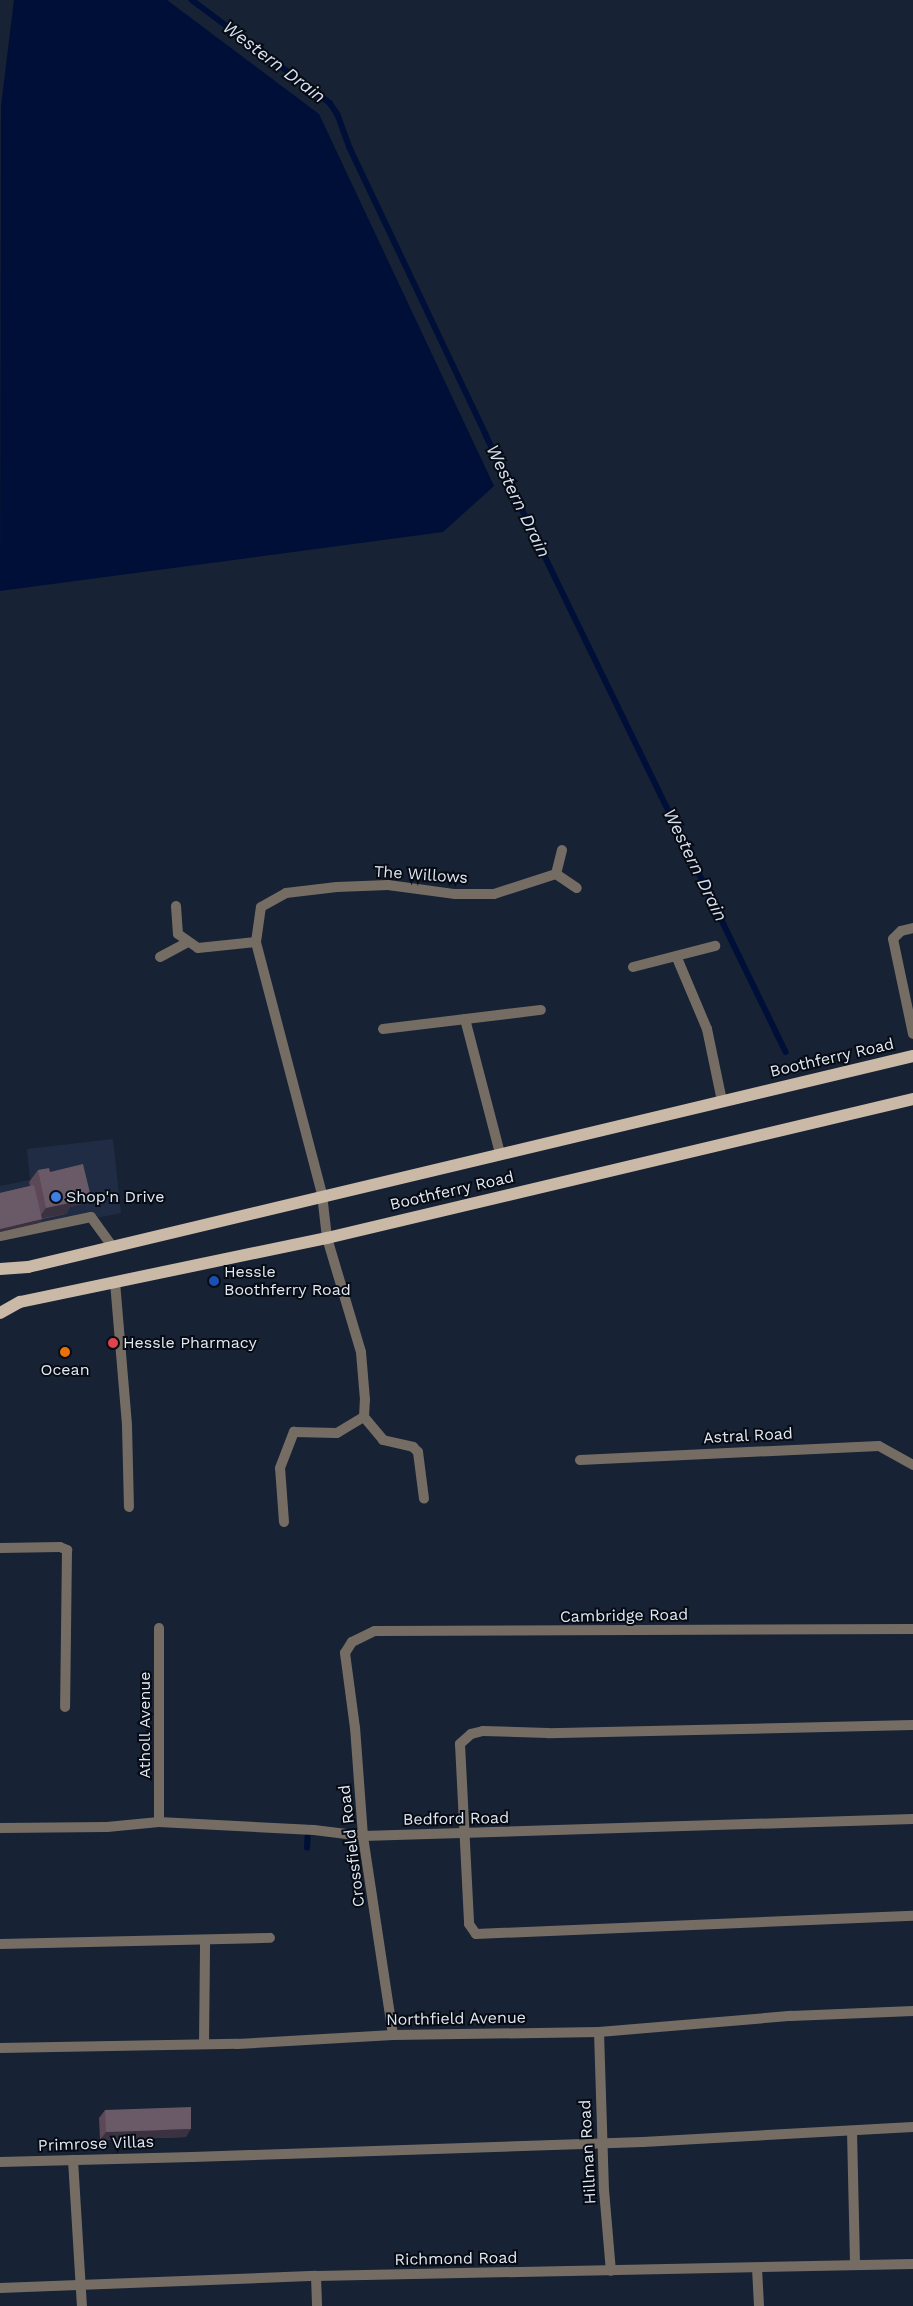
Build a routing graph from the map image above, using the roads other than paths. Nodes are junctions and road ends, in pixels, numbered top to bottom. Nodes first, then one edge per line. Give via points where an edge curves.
1 (562, 850) dead end
2 (556, 874) junction
3 (577, 888) dead end
4 (176, 906) dead end
5 (913, 928) edge
6 (256, 942) junction
7 (186, 943) junction
8 (715, 946) dead end
9 (160, 957) dead end
10 (677, 958) junction
11 (633, 967) dead end
12 (541, 1010) dead end
13 (465, 1019) junction
14 (383, 1028) dead end
15 (913, 1034) edge
16 (913, 1056) edge
17 (913, 1099) edge
18 (722, 1101) junction
19 (500, 1153) junction
20 (322, 1194) junction
21 (0, 1236) edge
22 (327, 1238) junction
23 (112, 1246) junction
24 (0, 1270) edge
25 (115, 1282) junction
26 (0, 1313) edge
27 (364, 1417) junction
28 (580, 1460) dead end
29 (913, 1464) edge
30 (424, 1499) dead end
31 (129, 1507) dead end
32 (284, 1522) dead end
33 (0, 1548) edge
34 (158, 1628) dead end
35 (913, 1629) edge
36 (345, 1653) joint
37 (65, 1707) dead end
38 (913, 1725) edge
39 (913, 1819) edge
40 (159, 1822) junction
41 (0, 1828) edge
42 (466, 1834) junction
43 (363, 1836) junction
44 (913, 1916) edge
45 (270, 1938) dead end
46 (205, 1940) junction
47 (0, 1944) edge
48 (913, 2011) edge
49 (599, 2032) junction
50 (393, 2035) junction
51 (204, 2044) junction
52 (0, 2048) edge
53 (913, 2127) edge
54 (852, 2131) junction
55 (602, 2144) junction
56 (73, 2160) junction
57 (0, 2162) edge
58 (913, 2264) edge
59 (855, 2265) junction
60 (757, 2268) junction
61 (612, 2270) junction
62 (316, 2276) junction
63 (81, 2285) junction
64 (0, 2288) edge
65 (82, 2306) edge
66 (317, 2306) edge
67 (759, 2306) edge

1 - 2 street
2 - 3 street
2 - 6 street, The Willows via 494,894 455,894 388,885 286,893 261,907
4 - 7 street via 178,934
5 - 15 street via 900,931 893,939 893,947
6 - 7 street via 198,948
6 - 20 street, The Willows
7 - 9 street
8 - 10 street
10 - 11 street
10 - 18 street via 707,1029
12 - 13 street
13 - 14 street
13 - 19 street
16 - 18 main road, Boothferry Road
17 - 22 main road, Boothferry Road
18 - 19 main road, Boothferry Road
19 - 20 main road, Boothferry Road
20 - 22 street, The Willows
20 - 23 main road, Boothferry Road
21 - 23 street via 91,1217
22 - 25 main road, Boothferry Road
22 - 27 street, The Willows via 361,1352
23 - 24 main road, Boothferry Road
25 - 26 main road, Boothferry Road via 20,1302
25 - 31 street via 127,1426
27 - 30 street via 383,1440 413,1447 418,1452
27 - 32 street via 337,1433 294,1432 280,1468
28 - 29 street, Astral Road via 880,1446
33 - 37 street via 60,1547 67,1550
34 - 40 street, Atholl Avenue
35 - 36 street, Cambridge Road via 375,1631 352,1642
36 - 43 street, Crossfield Road via 355,1728
38 - 42 street via 567,1733 483,1731 470,1734 460,1744
39 - 42 street, Bedford Road
40 - 41 street, Bedford Road
40 - 43 street, Bedford Road
42 - 43 street, Bedford Road
42 - 44 street via 469,1924 476,1934
43 - 50 street, Crossfield Road
45 - 46 street
46 - 47 street
46 - 51 street
48 - 49 street, Northfield Avenue via 791,2016
49 - 50 street, Northfield Avenue
49 - 55 street, Hillman Road
50 - 51 street, Northfield Avenue
51 - 52 street, Northfield Avenue
53 - 54 street, Primrose Villas
54 - 55 street, Primrose Villas
54 - 59 street
55 - 56 street, Primrose Villas
55 - 61 street, Hillman Road
56 - 57 street, Primrose Villas
56 - 63 street
58 - 59 street, Richmond Road
59 - 60 street, Richmond Road
60 - 61 street, Richmond Road
60 - 67 street
61 - 62 street, Richmond Road
62 - 63 street, Richmond Road
62 - 66 street
63 - 64 street, Richmond Road
63 - 65 street

